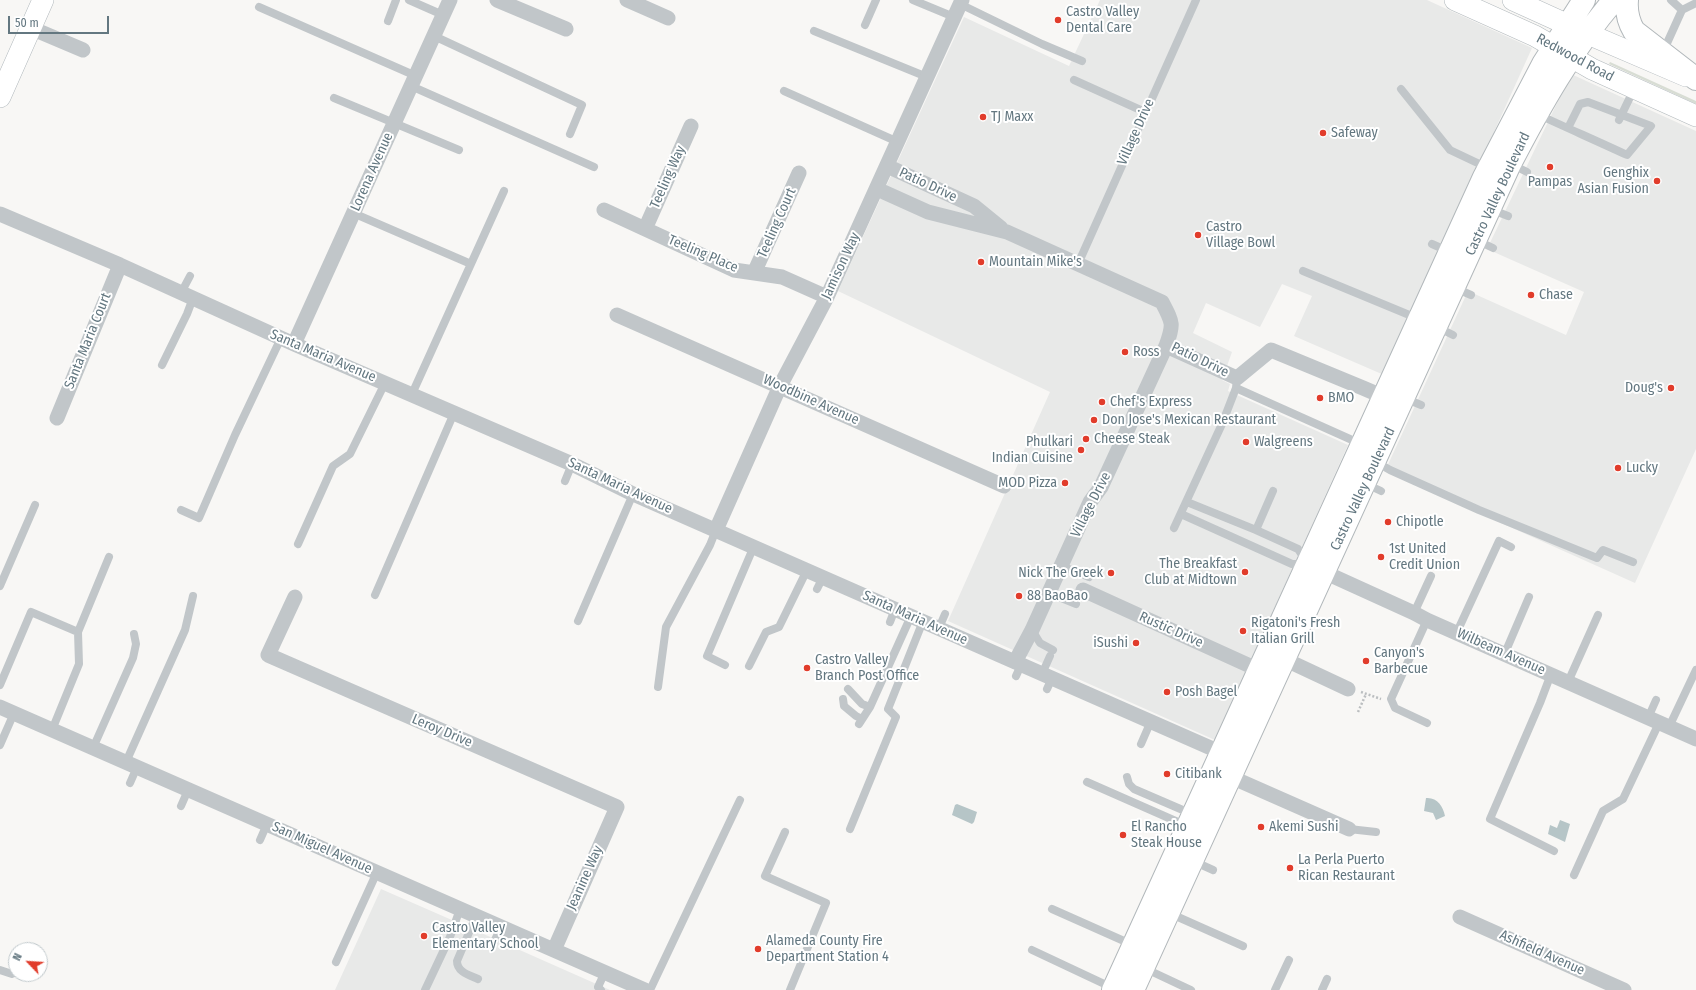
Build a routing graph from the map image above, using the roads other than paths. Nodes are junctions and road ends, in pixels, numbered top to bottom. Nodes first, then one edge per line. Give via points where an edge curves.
1 (43, 0) edge
2 (396, 0) edge
3 (409, 0) edge
4 (450, 0) edge
5 (497, 0) edge
6 (627, 0) edge
7 (876, 0) edge
8 (913, 0) edge
9 (1196, 0) edge
10 (1455, 0) edge
11 (1513, 0) edge
12 (1584, 0) edge
13 (1614, 0) edge
14 (1627, 0) edge
15 (1671, 0) edge
16 (1696, 3) edge
17 (259, 7) dead end
18 (958, 7) edge
19 (1682, 10) junction
20 (443, 15) junction
21 (668, 18) dead end
22 (388, 21) dead end
23 (865, 25) dead end
24 (1568, 26) junction
25 (31, 28) junction
26 (566, 29) dead end
27 (814, 30) dead end
28 (1588, 34) junction
29 (434, 36) junction
30 (83, 50) dead end
31 (1562, 52) junction
32 (1662, 54) junction
33 (1082, 61) dead end
34 (927, 77) junction
35 (1074, 80) dead end
36 (1696, 80) edge
37 (414, 81) junction
38 (1634, 88) junction
39 (1402, 89) dead end
40 (784, 91) dead end
41 (0, 97) edge
42 (334, 98) dead end
43 (1145, 112) junction
44 (1536, 113) junction
45 (1696, 116) edge
46 (1620, 118) junction
47 (394, 123) junction
48 (691, 126) dead end
49 (1568, 128) junction
50 (570, 134) dead end
51 (898, 142) junction
52 (459, 150) dead end
53 (887, 166) junction
54 (594, 167) dead end
55 (1488, 168) junction
56 (799, 173) dead end
57 (877, 188) junction
58 (504, 191) dead end
59 (604, 210) dead end
60 (353, 213) junction
61 (0, 214) edge
62 (644, 229) junction
63 (1007, 232) junction
64 (1450, 252) junction
65 (471, 264) junction
66 (1078, 264) junction
67 (120, 265) junction
68 (1303, 271) dead end
69 (754, 273) junction
70 (190, 276) dead end
71 (187, 296) junction
72 (827, 297) junction
73 (617, 315) dead end
74 (1436, 327) junction
75 (288, 341) junction
76 (1166, 346) junction
77 (162, 365) dead end
78 (385, 383) junction
79 (1237, 383) junction
80 (780, 386) junction
81 (412, 394) junction
82 (1403, 400) junction
83 (454, 412) junction
84 (57, 418) dead end
85 (1362, 444) junction
86 (1375, 462) junction
87 (572, 464) junction
88 (565, 481) dead end
89 (1004, 486) dead end
90 (1272, 491) dead end
91 (633, 494) junction
92 (1187, 502) junction
93 (35, 505) dead end
94 (181, 510) dead end
95 (1181, 514) junction
96 (1174, 528) dead end
97 (716, 530) junction
98 (1256, 530) junction
99 (298, 544) dead end
100 (754, 546) junction
101 (1511, 546) dead end
102 (110, 557) dead end
103 (1633, 562) dead end
104 (1061, 566) junction
105 (1316, 568) junction
106 (807, 570) junction
107 (1431, 576) dead end
108 (0, 586) edge
109 (1082, 590) junction
110 (1049, 593) junction
111 (375, 595) dead end
112 (193, 596) dead end
113 (295, 597) dead end
114 (1529, 597) dead end
115 (1414, 613) junction
116 (945, 614) dead end
117 (1598, 615) dead end
118 (917, 618) junction
119 (1427, 620) junction
120 (578, 621) dead end
121 (939, 628) junction
122 (1032, 630) junction
123 (78, 632) junction
124 (1457, 632) junction
125 (134, 634) dead end
126 (1505, 654) junction
127 (1284, 659) junction
128 (725, 665) dead end
129 (749, 666) dead end
130 (1017, 668) junction
131 (1259, 670) junction
132 (1696, 670) edge
133 (1551, 674) junction
134 (1047, 680) junction
135 (1568, 682) junction
136 (0, 685) edge
137 (658, 687) dead end
138 (848, 689) dead end
139 (1348, 689) road end
140 (843, 699) dead end
141 (1656, 700) dead end
142 (0, 707) edge
143 (870, 707) junction
144 (14, 713) junction
145 (1151, 721) junction
146 (1427, 723) dead end
147 (1659, 723) junction
148 (52, 730) junction
149 (1696, 739) edge
150 (1141, 744) dead end
151 (0, 745) edge
152 (92, 748) junction
153 (1230, 763) junction
154 (132, 765) junction
155 (1127, 777) dead end
156 (1087, 782) dead end
157 (130, 783) dead end
158 (188, 790) junction
159 (740, 800) dead end
160 (181, 806) dead end
161 (617, 807) joint
162 (1190, 820) junction
163 (267, 824) junction
164 (850, 829) dead end
165 (1349, 829) joint
166 (785, 832) dead end
167 (1376, 832) dead end
168 (260, 840) dead end
169 (1554, 851) dead end
170 (1192, 861) junction
171 (1213, 870) dead end
172 (377, 872) junction
173 (1574, 875) dead end
174 (460, 909) junction
175 (1052, 909) dead end
176 (1169, 913) junction
177 (476, 916) junction
178 (1460, 917) dead end
179 (501, 927) junction
180 (494, 942) dead end
181 (1134, 945) junction
182 (1243, 946) dead end
183 (554, 950) junction
184 (1032, 950) dead end
185 (1289, 960) dead end
186 (336, 962) dead end
187 (1143, 968) junction
188 (604, 972) junction
189 (478, 979) dead end
190 (1327, 979) dead end
191 (1120, 989) edge
192 (425, 990) edge
193 (600, 990) edge
194 (645, 990) edge
195 (650, 990) edge
196 (790, 990) edge
197 (1191, 990) edge
198 (1275, 990) edge
199 (1322, 990) edge
200 (1624, 990) edge

1 - 25 main road
2 - 22 lane
3 - 20 lane
4 - 20 street, Lorena Avenue
5 - 26 street
6 - 21 street
7 - 23 lane
8 - 18 lane
9 - 43 lane, Village Drive
10 - 31 main road, Redwood Road via 1535,36
11 - 24 main road, Redwood Road
12 - 24 main road, Castro Valley Boulevard
13 - 28 main road, Castro Valley Boulevard
14 - 32 main road via 1626,9 1634,31
15 - 19 lane
16 - 19 lane
17 - 37 lane
18 - 33 lane
18 - 34 street, Jamison Way
19 - 32 lane
20 - 29 street, Lorena Avenue
24 - 28 main road, Redwood Road
24 - 31 main road, Castro Valley Boulevard
25 - 30 street
25 - 41 main road
27 - 34 lane
28 - 31 main road, Castro Valley Boulevard
28 - 36 main road, Redwood Road
29 - 37 street, Lorena Avenue
29 - 50 lane via 582,105
31 - 38 main road, Redwood Road
31 - 44 main road, Castro Valley Boulevard
31 - 55 main road, Castro Valley Boulevard via 1520,106
32 - 36 main road
34 - 51 street, Jamison Way
35 - 43 lane
37 - 47 street, Lorena Avenue
37 - 54 lane
38 - 45 main road, Redwood Road
38 - 46 lane
39 - 55 lane via 1450,150
40 - 51 lane
42 - 47 lane
43 - 66 lane, Village Drive
44 - 49 lane
44 - 64 main road, Castro Valley Boulevard via 1519,168 1485,244
46 - 49 lane via 1588,102 1580,104
46 - 49 lane via 1651,126 1627,155 1607,141
47 - 52 lane
47 - 60 street, Lorena Avenue
48 - 62 street, Teeling Way
51 - 53 street, Jamison Way
53 - 57 street, Jamison Way
53 - 63 street, Patio Drive via 974,206
55 - 64 main road, Castro Valley Boulevard
56 - 69 street, Teeling Court
57 - 63 street, Patio Drive via 928,212
57 - 72 street, Jamison Way
58 - 65 lane
59 - 62 street, Teeling Place
60 - 65 lane
60 - 75 street, Lorena Avenue
61 - 67 street, Santa Maria Avenue
62 - 69 street, Teeling Place via 734,270
63 - 66 street, Patio Drive
64 - 74 main road, Castro Valley Boulevard
64 - 74 main road, Castro Valley Boulevard via 1463,292
65 - 81 lane
66 - 76 street, Patio Drive via 1162,302 1172,320
67 - 71 street, Santa Maria Avenue
67 - 84 street, Santa Maria Court
68 - 74 lane
69 - 72 street, Teeling Place via 782,277
70 - 71 lane
71 - 75 street, Santa Maria Avenue
71 - 77 lane via 187,314
72 - 80 street, Jamison Way
73 - 80 street, Woodbine Avenue
74 - 82 main road, Castro Valley Boulevard
75 - 78 street, Santa Maria Avenue
75 - 94 lane via 235,435 199,518
76 - 79 street, Patio Drive
76 - 104 street, Village Drive via 1101,487 1090,502
78 - 81 street, Santa Maria Avenue
78 - 99 lane via 350,454 333,466
79 - 82 street, Patio Drive via 1271,350
79 - 85 lane
79 - 92 lane via 1222,424
80 - 89 street, Woodbine Avenue
80 - 97 street, Jamison Way
81 - 83 street, Santa Maria Avenue
82 - 85 main road, Castro Valley Boulevard
82 - 86 main road, Castro Valley Boulevard
83 - 87 street, Santa Maria Avenue
83 - 111 lane
85 - 105 main road, Castro Valley Boulevard
86 - 103 lane via 1480,510 1597,558 1603,550
86 - 105 main road, Castro Valley Boulevard via 1373,487
87 - 88 lane
87 - 91 street, Santa Maria Avenue
90 - 98 lane
91 - 97 street, Santa Maria Avenue
91 - 120 lane
92 - 95 lane
92 - 98 lane
93 - 108 lane
95 - 96 lane
95 - 105 lane via 1292,564
97 - 100 street, Santa Maria Avenue
97 - 137 lane via 666,627
98 - 105 lane via 1298,549
100 - 106 street, Santa Maria Avenue
100 - 128 lane via 707,656
101 - 124 lane via 1499,541
102 - 123 lane
104 - 109 lane
104 - 110 street, Village Drive
105 - 115 street, Wilbeam Avenue
105 - 127 main road, Castro Valley Boulevard
105 - 131 main road, Castro Valley Boulevard
106 - 118 street, Santa Maria Avenue via 820,583 893,615
106 - 129 lane via 779,627 766,632
107 - 115 lane
109 - 110 lane
109 - 131 street, Rustic Drive
110 - 122 street, Village Drive
112 - 154 lane via 185,630
113 - 161 street, Leroy Drive via 268,655
114 - 126 lane
115 - 119 street, Wilbeam Avenue
116 - 121 lane
117 - 135 lane
118 - 121 street, Santa Maria Avenue
118 - 143 lane
118 - 164 lane via 888,709 896,717
119 - 124 street, Wilbeam Avenue
119 - 146 lane via 1391,700 1395,708
121 - 130 street, Santa Maria Avenue
122 - 130 street, Village Drive
122 - 134 lane via 1040,643 1052,653
123 - 136 lane via 31,612
123 - 148 lane via 79,664
124 - 126 street, Wilbeam Avenue
125 - 152 lane via 136,644 133,658
126 - 133 street, Wilbeam Avenue
127 - 139 street
127 - 153 main road, Castro Valley Boulevard
130 - 134 street, Santa Maria Avenue
131 - 153 main road, Castro Valley Boulevard
132 - 147 lane
133 - 135 street, Wilbeam Avenue
133 - 169 lane via 1490,819
134 - 145 street, Santa Maria Avenue
135 - 147 street, Wilbeam Avenue
138 - 143 lane via 862,704
140 - 143 lane via 844,706 861,721
141 - 147 lane
142 - 144 street, San Miguel Avenue
144 - 148 street, San Miguel Avenue
144 - 151 lane
145 - 150 lane
145 - 153 street, Santa Maria Avenue
147 - 149 street, Wilbeam Avenue
147 - 173 lane via 1623,799 1603,811
148 - 152 street, San Miguel Avenue
152 - 154 street, San Miguel Avenue
153 - 162 main road, Castro Valley Boulevard
153 - 165 street, Santa Maria Avenue
153 - 170 main road, Castro Valley Boulevard
154 - 157 lane
154 - 158 street, San Miguel Avenue
155 - 162 lane via 1134,789
156 - 162 lane
158 - 160 lane
158 - 163 street, San Miguel Avenue
159 - 195 lane
161 - 183 street, Jeanine Way
162 - 181 main road, Castro Valley Boulevard
163 - 168 lane
163 - 172 street, San Miguel Avenue
165 - 167 lane
166 - 196 lane via 765,876 826,903
170 - 171 lane
170 - 176 main road, Castro Valley Boulevard
172 - 174 street, San Miguel Avenue
172 - 186 lane
174 - 177 street, San Miguel Avenue
174 - 192 lane
175 - 181 lane
176 - 182 lane
176 - 187 main road, Castro Valley Boulevard
177 - 179 street, San Miguel Avenue
177 - 189 lane via 457,965 462,972
178 - 200 street, Ashfield Avenue
179 - 180 lane
179 - 183 street, San Miguel Avenue
181 - 191 main road, Castro Valley Boulevard
183 - 188 street, San Miguel Avenue
184 - 191 lane
185 - 198 lane
187 - 191 main road, Castro Valley Boulevard
187 - 197 lane
188 - 193 lane via 598,987
188 - 194 street, San Miguel Avenue
190 - 199 lane

